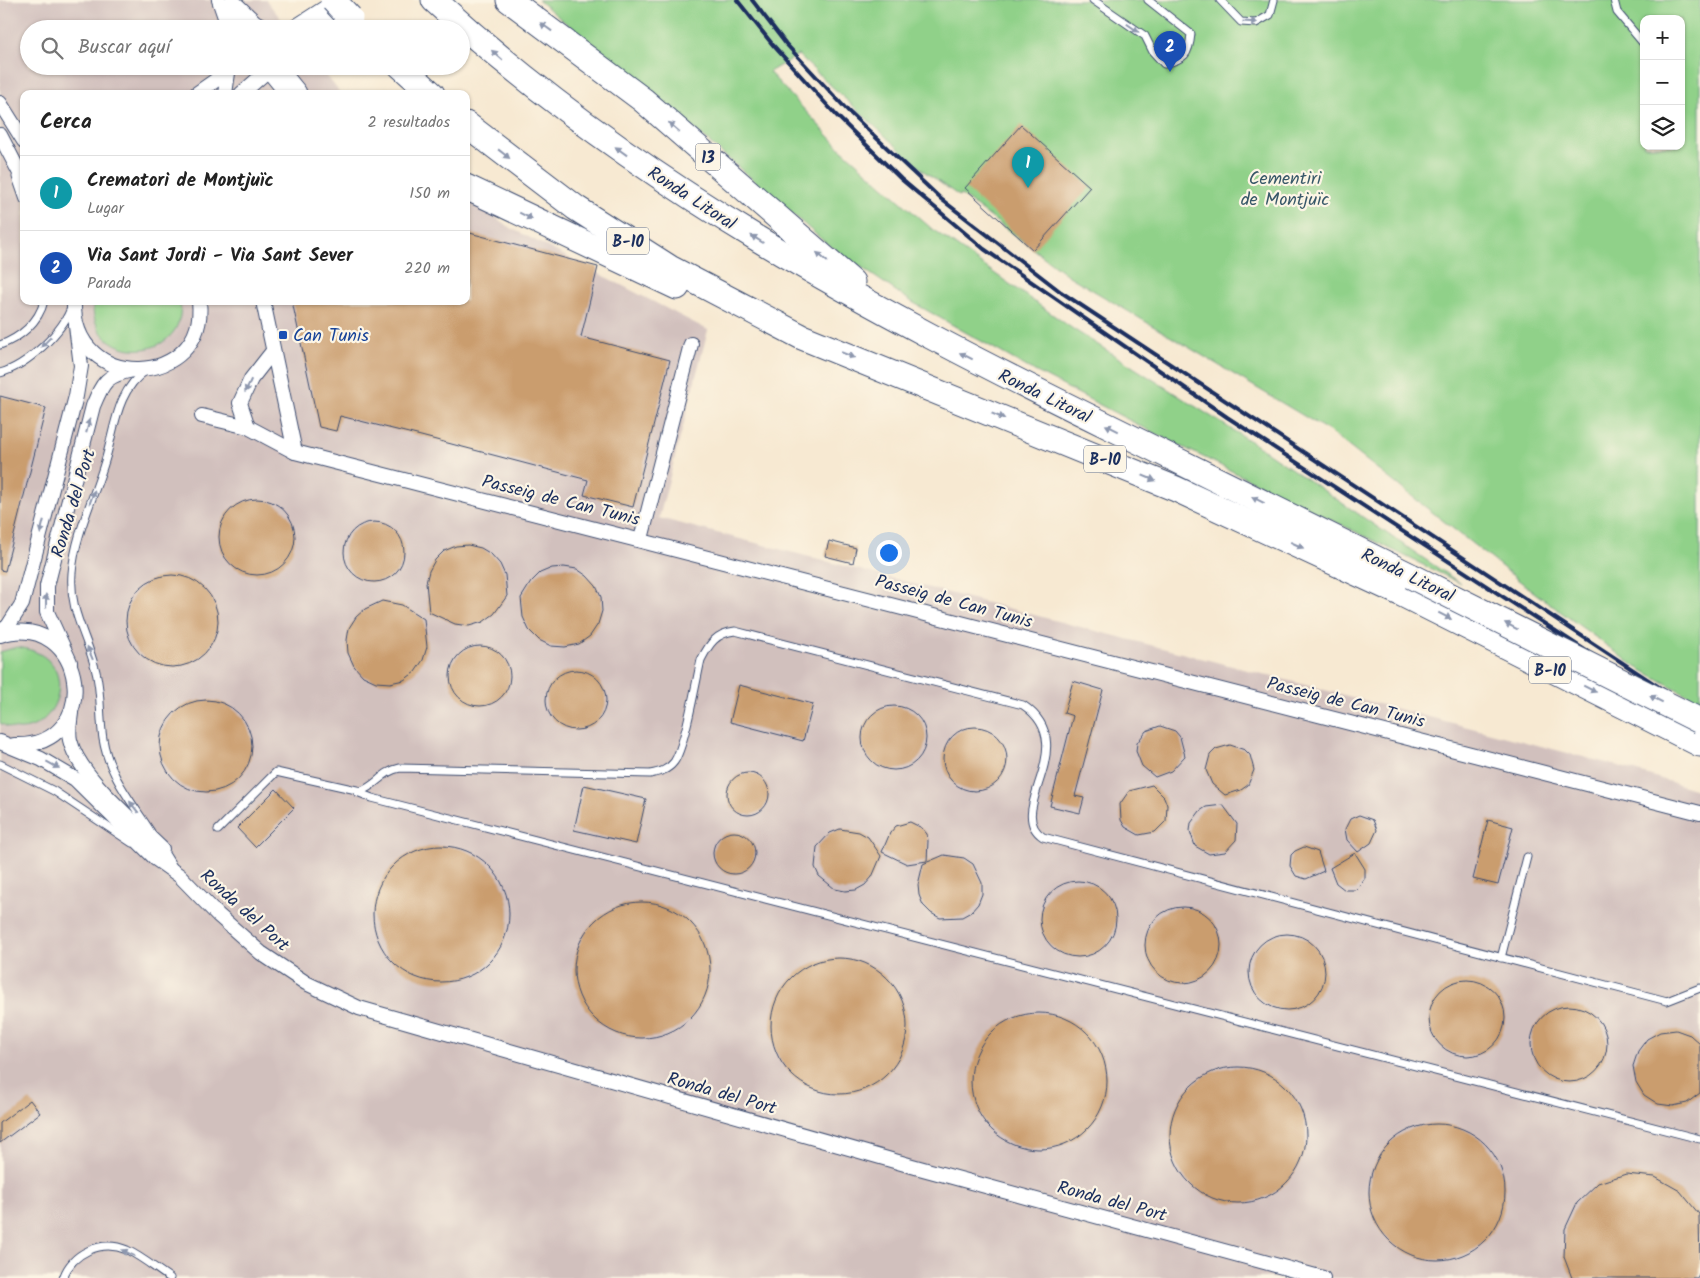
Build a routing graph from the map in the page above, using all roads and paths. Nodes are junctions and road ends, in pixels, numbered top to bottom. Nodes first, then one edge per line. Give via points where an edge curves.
1 (219, 0) edge
2 (225, 0) edge
3 (232, 0) edge
4 (333, 0) edge
5 (434, 0) edge
6 (508, 0) edge
7 (1093, 0) edge
8 (1148, 0) edge
9 (1220, 0) edge
10 (1274, 0) edge
11 (1614, 0) edge
12 (348, 12) edge
13 (226, 20) edge
14 (239, 20) edge
15 (253, 20) edge
16 (322, 20) edge
17 (333, 20) edge
18 (457, 20) edge
19 (470, 32) edge
20 (1640, 39) edge
21 (220, 75) edge
22 (226, 75) edge
23 (263, 75) edge
24 (279, 75) edge
25 (411, 75) edge
26 (202, 90) edge
27 (225, 90) edge
28 (246, 90) edge
29 (291, 90) edge
30 (428, 90) edge
31 (0, 103) edge
32 (470, 127) edge
33 (0, 135) edge
34 (20, 135) edge
35 (8, 148) junction
36 (20, 174) edge
37 (20, 187) edge
38 (470, 189) edge
39 (42, 305) edge
40 (72, 305) edge
41 (73, 305) edge
42 (199, 305) edge
43 (264, 305) edge
44 (900, 322) junction
45 (76, 326) junction
46 (802, 338) junction
47 (691, 344) dead end
48 (0, 345) edge
49 (273, 351) junction
50 (149, 369) junction
51 (133, 370) junction
52 (0, 373) edge
53 (202, 416) dead end
54 (248, 427) junction
55 (295, 452) junction
56 (641, 539) junction
57 (1406, 585) junction
58 (0, 634) edge
59 (70, 662) junction
60 (73, 706) junction
61 (1700, 721) edge
62 (4, 744) edge
63 (1700, 744) edge
64 (0, 764) edge
65 (355, 791) junction
66 (1700, 813) edge
67 (218, 830) dead end
68 (159, 854) junction
69 (1527, 857) dead end
70 (1502, 958) junction
71 (1700, 988) edge
72 (1700, 1139) edge
73 (63, 1278) edge
74 (170, 1278) edge
75 (1323, 1278) edge

1 - 13 street
2 - 14 street
3 - 15 street
4 - 12 highway, bridge
18 -> 5 highway, Ronda Litoral / B-10
44 -> 6 highway, 13 via 643,100
7 -> 8 lane via 1145,36 1164,64 1179,60 1189,50 1191,34
9 -> 10 lane via 1241,22 1256,24 1270,15
11 - 20 lane via 1617,12
12 - 16 street
12 - 17 street
44 -> 19 highway, Ronda Litoral / B-10 via 786,257 628,156 508,65
21 - 26 street
22 - 27 street
23 - 28 street
24 - 29 highway
25 - 30 highway
31 - 34 street
32 -> 46 highway, Ronda Litoral / B-10 via 576,208 670,268
33 - 35 street
35 - 36 street
35 - 37 lane
38 -> 46 highway via 643,272
39 - 48 lane via 32,324 16,338
40 -> 52 lane via 57,331 31,357 20,366
41 - 45 street, Ronda del Port
42 - 50 street via 197,327 186,347 170,361
43 - 49 street
57 -> 44 highway, Ronda Litoral / B-10
45 - 51 street via 82,340 95,355 112,365
45 -> 58 street, Ronda del Port via 81,366 76,396 22,604
46 -> 57 highway, Ronda Litoral / B-10
47 - 56 street
49 -> 54 street via 251,379 240,402
49 - 55 street
50 - 51 street
68 -> 50 lane, Ronda del Port via 124,794 106,754 97,675 77,618 72,588 74,558 121,400 134,381
59 -> 51 street, Ronda del Port via 47,612 47,586 93,406 107,379
53 - 54 street, Passeig de Can Tunis
54 - 55 street, Passeig de Can Tunis
55 - 56 street, Passeig de Can Tunis
56 - 66 street, Passeig de Can Tunis
61 -> 57 highway, Ronda Litoral / B-10, bridge
57 -> 63 highway, Ronda Litoral / B-10
58 - 59 street via 29,632 45,637 60,648
59 - 60 street, Ronda del Port via 75,679
60 - 62 street via 59,730 44,740 26,746
60 - 68 street via 70,739 80,762
62 -> 68 street via 56,766 75,779
64 - 68 lane via 67,798
65 - 67 lane via 276,772
65 - 70 lane via 368,789 382,775 400,768 650,774 661,771 670,767 680,752 706,650 725,632 744,632 1012,700 1030,710 1043,726 1048,746 1031,813 1032,826 1043,837
65 - 72 lane via 391,803
68 - 75 street, Ronda del Port via 218,915 261,953 306,984 359,1008 912,1166
69 - 70 lane
70 - 71 lane via 1667,1001
74 -> 73 lane via 126,1250 106,1246 78,1255 68,1265

